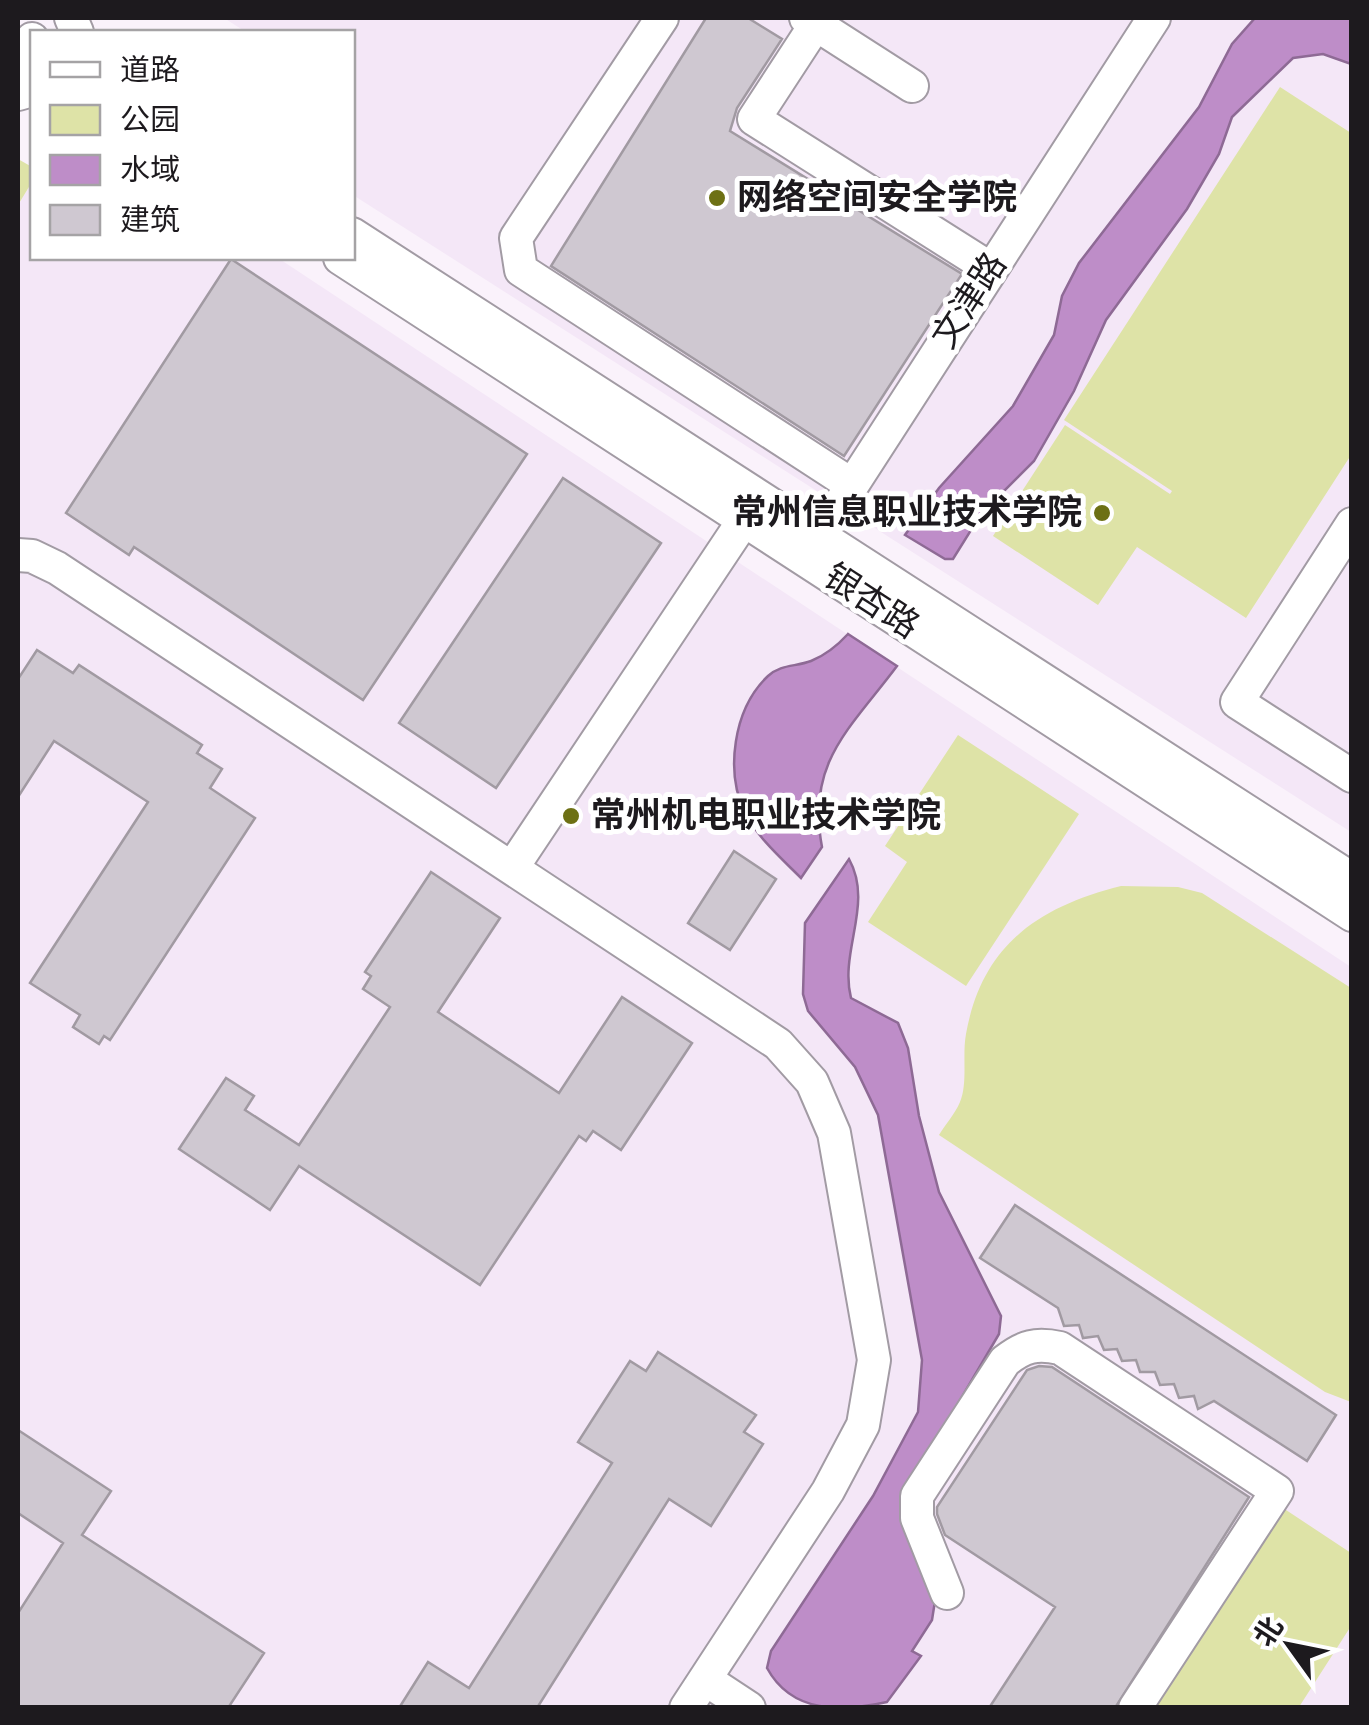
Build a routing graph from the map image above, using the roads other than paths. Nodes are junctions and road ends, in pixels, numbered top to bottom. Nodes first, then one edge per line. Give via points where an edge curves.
1 (662, 18) edge
2 (1154, 18) edge
3 (810, 21) edge
4 (912, 86) dead end
5 (355, 236) edge
6 (343, 260) edge
7 (991, 269) junction
8 (852, 485) junction
9 (744, 520) junction
10 (1352, 524) edge
11 (820, 534) junction
12 (18, 555) edge
13 (1352, 776) edge
14 (512, 868) junction
15 (1352, 879) edge
16 (1352, 915) edge
17 (947, 1593) dead end
18 (705, 1678) junction
19 (686, 1708) edge
20 (750, 1708) edge
21 (1135, 1708) edge

1 - 8 street via 516,238 521,270
2 - 7 street, 文津路
3 - 4 street
3 - 7 street via 754,119
5 - 11 street, 银杏路
6 - 9 street, 银杏路
7 - 8 street, 文津路
8 - 11 street, 文津路
9 - 14 street
9 - 16 street, 银杏路
10 - 13 street via 1237,702
11 - 15 street, 银杏路
12 - 14 street via 57,568
14 - 18 street via 778,1044 812,1082 834,1133 874,1360 863,1426
17 - 21 street via 917,1518 917,1496 1005,1361 1020,1348 1060,1348 1277,1491
18 - 19 street
18 - 20 street

